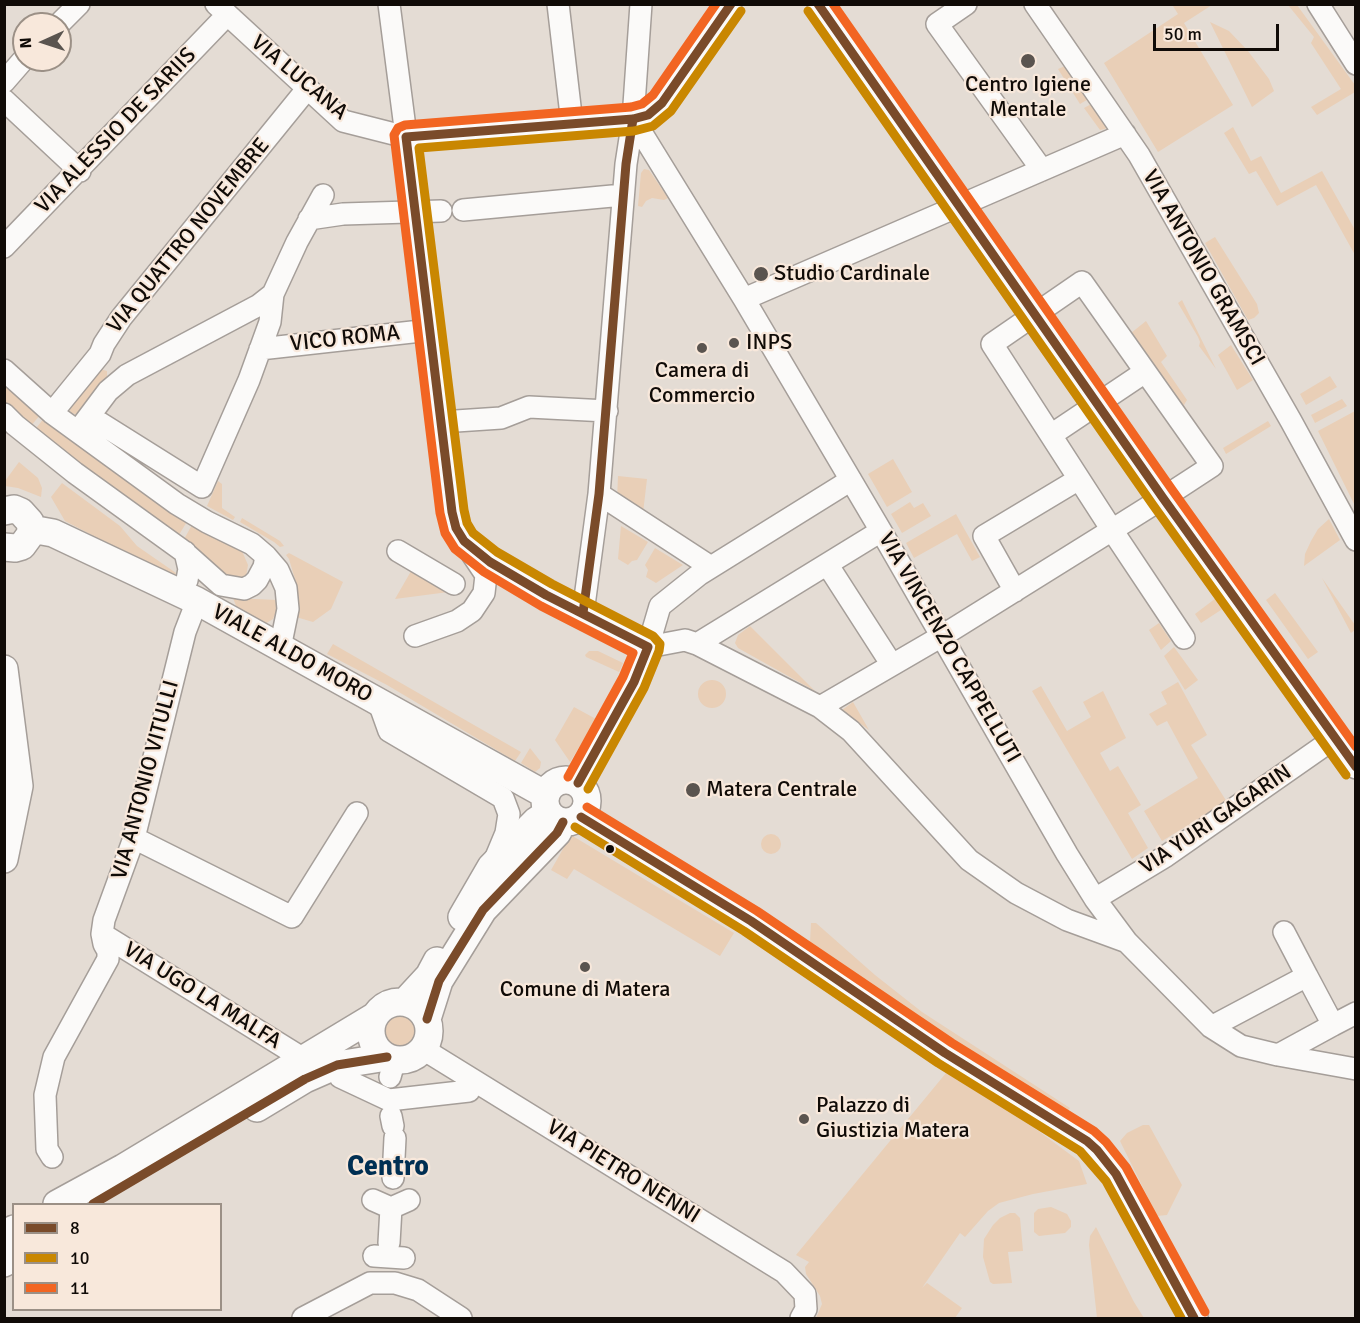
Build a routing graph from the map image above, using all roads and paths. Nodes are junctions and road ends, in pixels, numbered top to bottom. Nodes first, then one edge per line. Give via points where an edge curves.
1 (389, 4) edge
2 (558, 4) edge
3 (641, 4) edge
4 (731, 4) edge
5 (818, 4) edge
6 (966, 4) edge
7 (1035, 4) edge
8 (1318, 4) edge
9 (221, 10) edge
10 (1356, 64) edge
11 (307, 89) junction
12 (4, 100) edge
13 (571, 115) dead end
14 (633, 120) junction
15 (1125, 134) junction
16 (406, 137) junction
17 (1042, 170) junction
18 (80, 171) junction
19 (323, 195) dead end
20 (623, 195) junction
21 (960, 206) junction
22 (463, 210) dead end
23 (441, 211) dead end
24 (416, 213) junction
25 (309, 219) junction
26 (4, 247) edge
27 (273, 294) junction
28 (744, 299) junction
29 (1035, 314) junction
30 (430, 330) junction
31 (260, 349) junction
32 (100, 354) junction
33 (4, 370) edge
34 (1145, 372) junction
35 (128, 375) junction
36 (1097, 403) junction
37 (607, 411) junction
38 (52, 413) junction
39 (4, 414) edge
40 (441, 422) junction
41 (100, 423) dead end
42 (78, 431) junction
43 (1051, 435) junction
44 (1079, 479) junction
45 (851, 480) junction
46 (599, 494) junction
47 (1163, 498) junction
48 (4, 511) edge
49 (31, 528) junction
50 (1112, 530) junction
51 (881, 531) junction
52 (1356, 540) edge
53 (465, 541) junction
54 (4, 547) edge
55 (398, 551) dead end
56 (185, 552) junction
57 (266, 556) junction
58 (826, 564) junction
59 (711, 567) junction
60 (454, 584) dead end
61 (221, 585) junction
62 (1015, 591) junction
63 (188, 597) junction
64 (583, 613) junction
65 (232, 621) junction
66 (415, 636) dead end
67 (942, 636) junction
68 (1184, 638) dead end
69 (698, 644) junction
70 (648, 647) junction
71 (280, 648) junction
72 (892, 665) junction
73 (4, 669) edge
74 (379, 703) junction
75 (820, 707) junction
76 (1335, 738) junction
77 (1356, 768) edge
78 (578, 783) joint
79 (559, 812) junction
80 (357, 813) dead end
81 (134, 838) junction
82 (4, 859) edge
83 (491, 867) junction
84 (1095, 899) junction
85 (1284, 932) dead end
86 (102, 934) junction
87 (1127, 942) junction
88 (1308, 976) junction
89 (405, 1002) junction
90 (1356, 1013) edge
91 (375, 1016) junction
92 (427, 1019) junction
93 (1333, 1025) junction
94 (1211, 1027) junction
95 (423, 1049) junction
96 (1278, 1055) junction
97 (302, 1058) junction
98 (1356, 1069) edge
99 (340, 1077) dead end
100 (469, 1091) dead end
101 (391, 1096) junction
102 (52, 1157) dead end
103 (59, 1203) edge
104 (95, 1203) edge
105 (388, 1265) junction
106 (803, 1314) edge
107 (303, 1318) edge
108 (461, 1318) edge
109 (1194, 1318) edge

1 - 16 street
2 - 13 street
3 - 14 street
4 - 14 street, VIA LUCANA via 662,103 648,115
5 - 21 street
6 - 17 street via 937,24
7 - 15 street, VIA ANTONIO GRAMSCI
8 - 10 street
9 - 11 street, VIA LUCANA
9 - 18 street, VIA ALESSIO DE SARIIS
11 - 16 street, VIA LUCANA via 343,121
11 - 32 street, VIA QUATTRO NOVEMBRE via 121,318
12 - 18 street
14 - 16 street, VIA LUCANA
14 - 20 street
14 - 28 street, VIA VINCENZO CAPPELLUTI
15 - 17 street
15 - 52 street, VIA ANTONIO GRAMSCI
16 - 24 street
17 - 21 street
18 - 26 street, VIA ALESSIO DE SARIIS
19 - 25 street
20 - 22 street
20 - 37 street
21 - 28 street
21 - 29 street
23 - 24 street
24 - 25 street via 343,214
24 - 30 street
25 - 27 street
27 - 31 street via 270,322
27 - 35 street
28 - 45 street, VIA VINCENZO CAPPELLUTI
29 - 34 street via 1082,282
29 - 36 street
29 - 43 street via 992,344
30 - 31 street, VICO ROMA
30 - 40 street
31 - 41 street via 202,487
32 - 35 street
32 - 38 street, VIA QUATTRO NOVEMBRE
33 - 38 street
34 - 36 street
34 - 47 street via 1212,466
35 - 42 street via 108,391
36 - 43 street
36 - 47 street
37 - 40 street via 529,407 501,418
37 - 46 street
38 - 42 street
39 - 56 street via 75,473
40 - 53 street via 452,512
42 - 57 street via 177,504 252,544
43 - 44 street
44 - 50 street
44 - 62 street via 984,536
45 - 51 street, VIA VINCENZO CAPPELLUTI
45 - 59 street
46 - 59 street
46 - 64 street
47 - 50 street
47 - 76 street
48 - 49 main road via 21,512
49 - 54 main road via 22,546
49 - 63 main road, VIALE ALDO MORO via 53,533
50 - 62 street
50 - 68 street
51 - 58 street
51 - 67 street, VIA VINCENZO CAPPELLUTI
53 - 64 street via 490,562
53 - 66 street via 486,575 484,593 472,611 457,621
55 - 60 street
56 - 61 street
56 - 63 street, VIA ANTONIO VITULLI
57 - 61 street via 261,574 252,585 244,589
57 - 71 street via 286,588 288,609
58 - 69 street
58 - 72 street
59 - 70 street via 660,606
61 - 65 street via 230,604
62 - 67 street
63 - 65 main road, VIALE ALDO MORO
63 - 81 street, VIA ANTONIO VITULLI via 185,632
64 - 70 street
65 - 71 main road, VIALE ALDO MORO
67 - 72 street
67 - 84 street, VIA VINCENZO CAPPELLUTI
69 - 70 street via 685,640
69 - 75 street
70 - 78 street via 634,682
71 - 74 main road, VIALE ALDO MORO
72 - 75 street
73 - 82 main road via 19,786
74 - 79 main road, VIALE ALDO MORO
74 - 83 street via 389,730 503,798 509,814 506,833
75 - 87 street via 851,731 969,860 1016,893 1067,920
76 - 77 street
76 - 84 street, VIA YURI GAGARIN via 1166,856
78 - 79 main road via 559,781 549,789
79 - 83 main road via 536,821
79 - 92 main road via 557,833 483,910 439,981
79 - 109 main road, VIALE ALDO MORO via 751,921 953,1059 1087,1141 1116,1174
80 - 81 street via 292,917
81 - 86 street, VIA ANTONIO VITULLI
83 - 89 main road via 429,976
84 - 87 street, VIA VINCENZO CAPPELLUTI
85 - 88 street
86 - 97 street, VIA UGO LA MALFA
86 - 102 street, VIA ANTONIO VITULLI via 108,959 54,1057 45,1095 46,1149
87 - 94 street, VIA VINCENZO CAPPELLUTI
88 - 93 street
88 - 94 street
89 - 91 main road, VIA UGO LA MALFA via 384,1006
89 - 92 main road via 422,1011
90 - 93 street
91 - 97 main road, VIA UGO LA MALFA
91 - 101 main road via 371,1035 380,1051
92 - 95 main road via 428,1040
93 - 96 street
94 - 96 street, VIA VINCENZO CAPPELLUTI via 1241,1046
95 - 101 main road via 410,1058
95 - 106 street, VIA PIETRO NENNI via 784,1272 805,1294
96 - 98 street, VIA VINCENZO CAPPELLUTI
97 - 103 main road, VIA UGO LA MALFA
99 - 101 street
100 - 101 street
101 - 104 main road via 337,1065 305,1079
101 - 105 street
105 - 107 street
105 - 108 street

